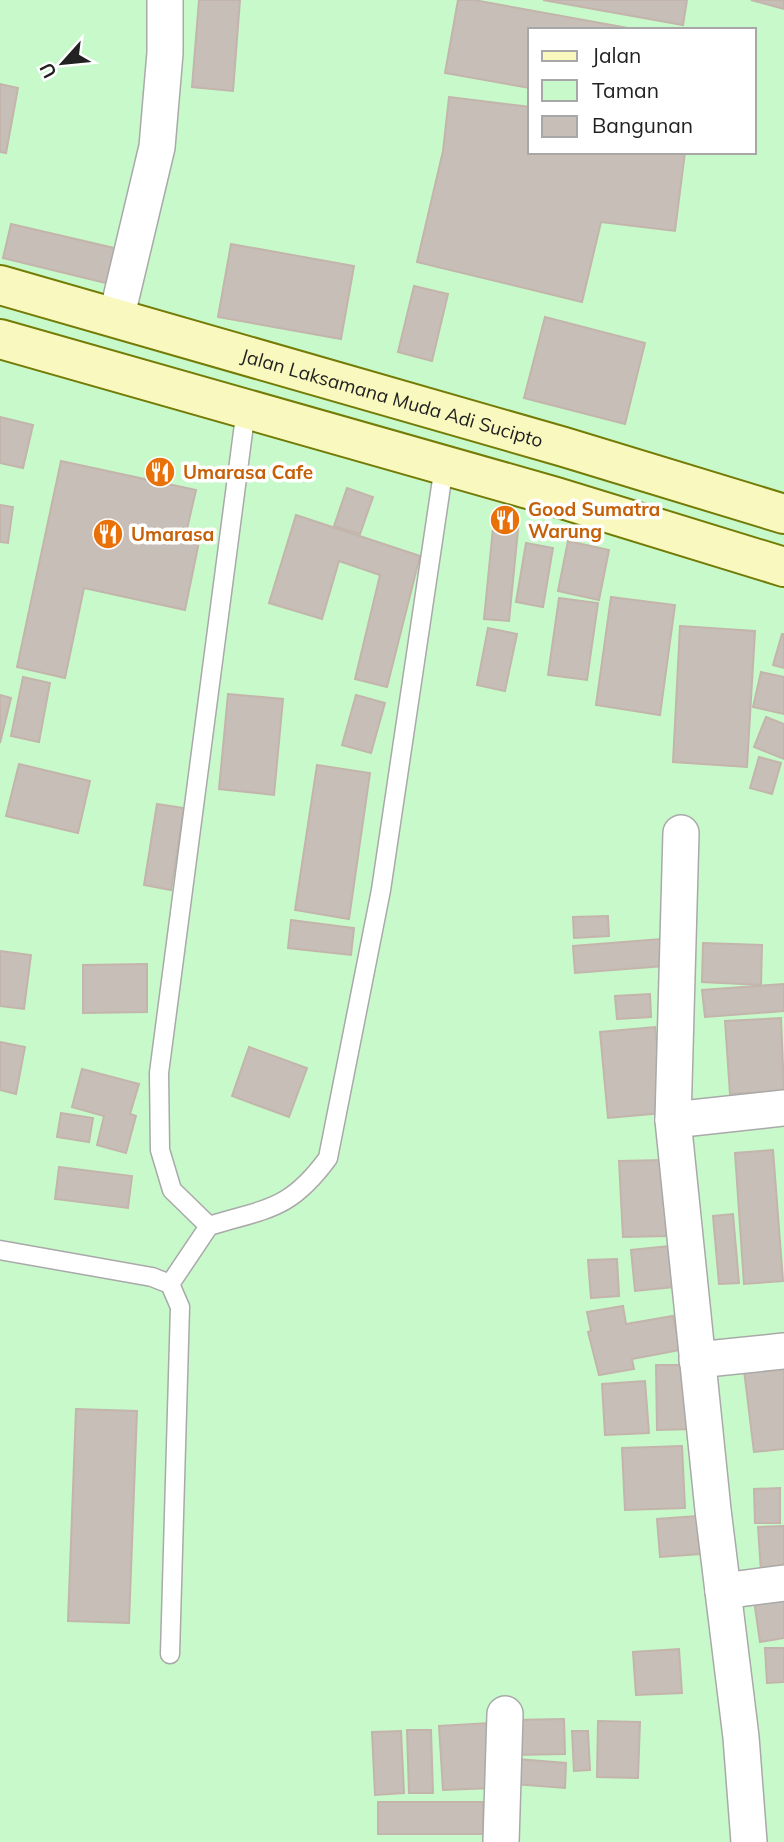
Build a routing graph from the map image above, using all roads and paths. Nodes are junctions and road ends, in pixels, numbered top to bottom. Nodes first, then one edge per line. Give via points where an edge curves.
1 (165, 0) edge
2 (0, 285) edge
3 (116, 318) junction
4 (0, 339) edge
5 (246, 409) junction
6 (444, 466) junction
7 (784, 514) edge
8 (784, 567) edge
9 (681, 833) dead end
10 (784, 1108) edge
11 (673, 1120) junction
12 (209, 1226) junction
13 (0, 1251) edge
14 (170, 1284) junction
15 (784, 1351) edge
16 (697, 1360) junction
17 (784, 1583) edge
18 (723, 1591) junction
19 (170, 1654) dead end
20 (505, 1714) dead end
21 (501, 1842) edge
22 (749, 1842) edge

1 - 3 street via 157,147
2 - 3 main road, Jalan Laksamana Muda Adi Sucipto
3 - 7 main road, Jalan Laksamana Muda Adi Sucipto
4 - 5 main road
5 - 6 main road
5 - 12 lane via 159,1073 160,1150 172,1190
6 - 8 main road
6 - 12 lane via 382,890 328,1158 308,1185 284,1203
9 - 11 street
10 - 11 street
11 - 16 street
12 - 14 lane
13 - 14 lane
14 - 19 lane via 180,1307
15 - 16 street
16 - 18 street
17 - 18 street
18 - 22 street
20 - 21 street

